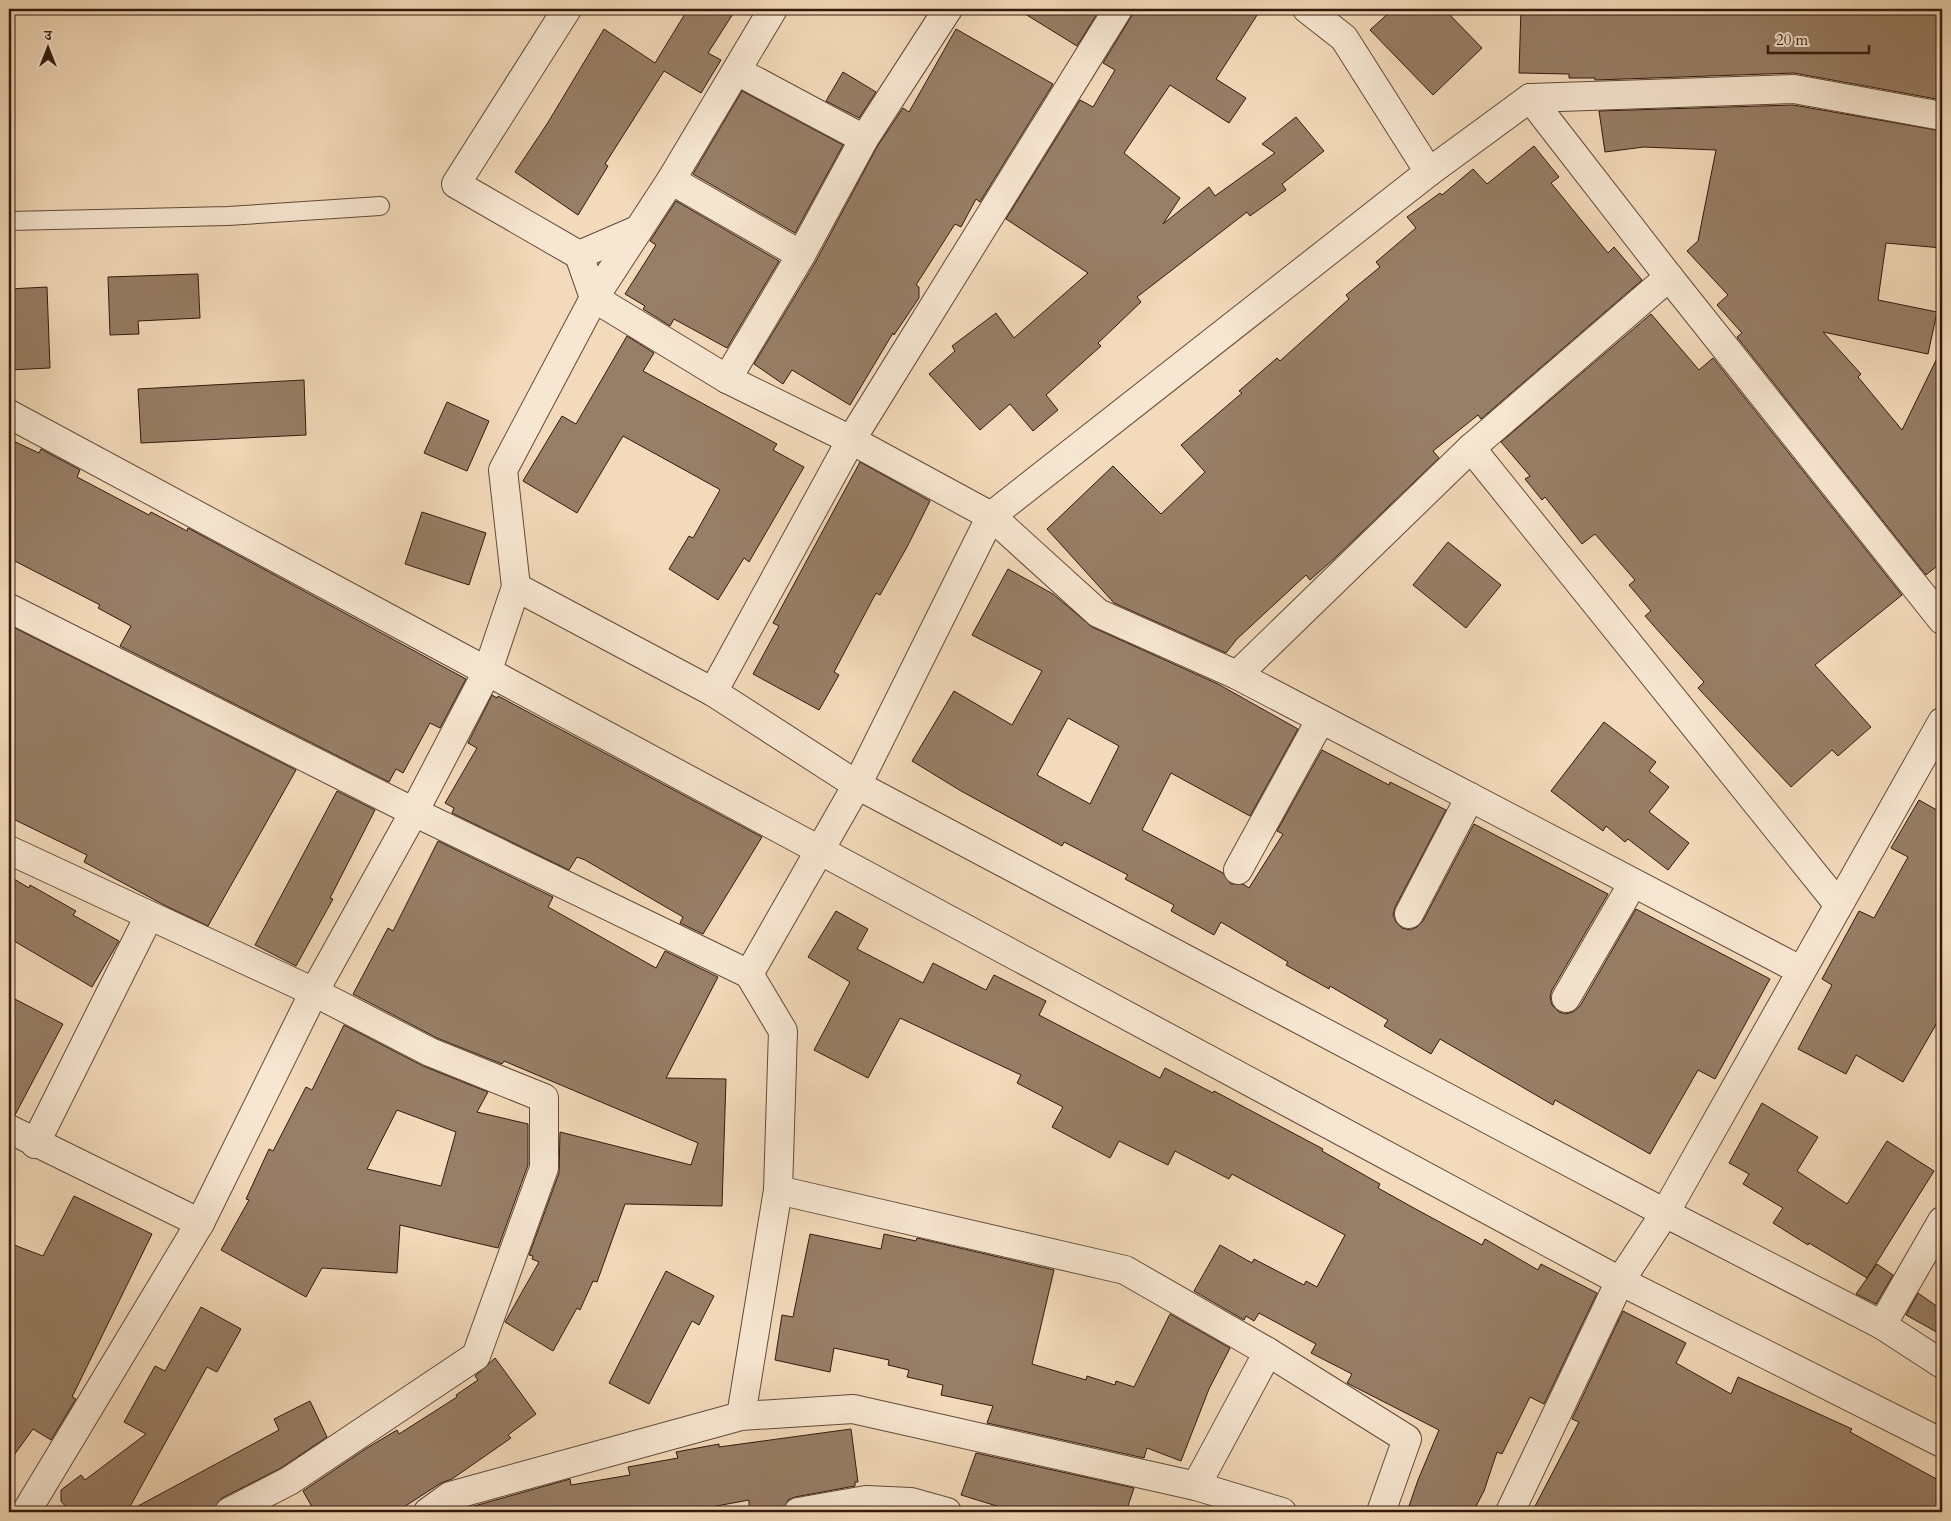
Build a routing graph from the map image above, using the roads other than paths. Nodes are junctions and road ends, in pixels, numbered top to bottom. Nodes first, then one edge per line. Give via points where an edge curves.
1 (567, 9) edge
2 (773, 9) edge
3 (948, 9) edge
4 (1118, 9) edge
5 (1307, 9) edge
6 (737, 71) junction
7 (1530, 98) junction
8 (1942, 116) edge
9 (864, 139) junction
10 (1428, 172) junction
11 (671, 180) junction
12 (380, 206) dead end
13 (9, 221) edge
14 (637, 230) junction
15 (579, 255) junction
16 (802, 255) junction
17 (1669, 277) junction
18 (594, 298) junction
19 (727, 379) junction
20 (9, 414) edge
21 (850, 440) junction
22 (1471, 448) junction
23 (990, 516) junction
24 (516, 587) junction
25 (9, 608) edge
26 (1942, 620) edge
27 (488, 670) junction
28 (1237, 675) junction
29 (713, 692) junction
30 (1321, 719) junction
31 (1942, 722) edge
32 (857, 785) junction
33 (1470, 797) junction
34 (414, 812) junction
35 (9, 850) edge
36 (821, 850) junction
37 (1238, 870) dead end
38 (1633, 883) junction
39 (1838, 904) junction
40 (1409, 914) dead end
41 (149, 916) junction
42 (1800, 970) junction
43 (749, 974) junction
44 (314, 992) junction
45 (1566, 998) dead end
46 (9, 1129) edge
47 (36, 1144) junction
48 (778, 1190) junction
49 (1665, 1213) junction
50 (1942, 1221) edge
51 (200, 1223) junction
52 (1620, 1281) junction
53 (1882, 1325) junction
54 (1268, 1352) junction
55 (1942, 1364) edge
56 (741, 1416) junction
57 (1942, 1444) edge
58 (1196, 1486) junction
59 (26, 1512) edge
60 (229, 1512) edge
61 (428, 1512) edge
62 (798, 1512) edge
63 (947, 1512) edge
64 (1282, 1512) edge
65 (1381, 1512) edge
66 (1510, 1512) edge

1 - 15 street via 456,184
2 - 6 street
3 - 9 street
4 - 21 street
5 - 10 street via 1344,38
6 - 9 street
6 - 11 street
7 - 8 street via 1794,89
7 - 10 street
7 - 17 street
9 - 16 street
10 - 23 street
11 - 14 street
11 - 16 street
12 - 13 lane via 228,216
14 - 15 street
14 - 18 street
15 - 18 street
16 - 19 street
17 - 22 street
17 - 26 street
18 - 19 street
18 - 24 street via 503,470
19 - 21 street
20 - 27 street
21 - 23 street
21 - 29 street
22 - 28 street
22 - 39 street
23 - 28 street via 1098,613
23 - 32 street
24 - 27 street
24 - 29 street
25 - 34 street
27 - 34 street
27 - 36 street
28 - 30 street
29 - 32 street
30 - 33 street
30 - 37 street
31 - 39 street
32 - 36 street
32 - 49 street
33 - 38 street
33 - 40 street
34 - 43 street
34 - 44 street
35 - 41 street
36 - 43 street
36 - 52 street
38 - 42 street
38 - 45 street
39 - 42 street
41 - 44 street
41 - 47 street
42 - 49 street
43 - 48 street via 783,1031
44 - 51 street
44 - 60 street via 430,1052 544,1098 544,1168 476,1356 289,1481
46 - 47 street
47 - 51 street
48 - 54 street via 1125,1270
48 - 56 street
49 - 52 street
49 - 53 street
50 - 53 street
51 - 59 street
52 - 57 street
52 - 66 street
53 - 55 street
54 - 58 street
54 - 65 street via 1407,1440
56 - 58 street via 853,1409
56 - 61 street via 450,1496
58 - 64 street
62 - 63 street via 866,1500 912,1502

